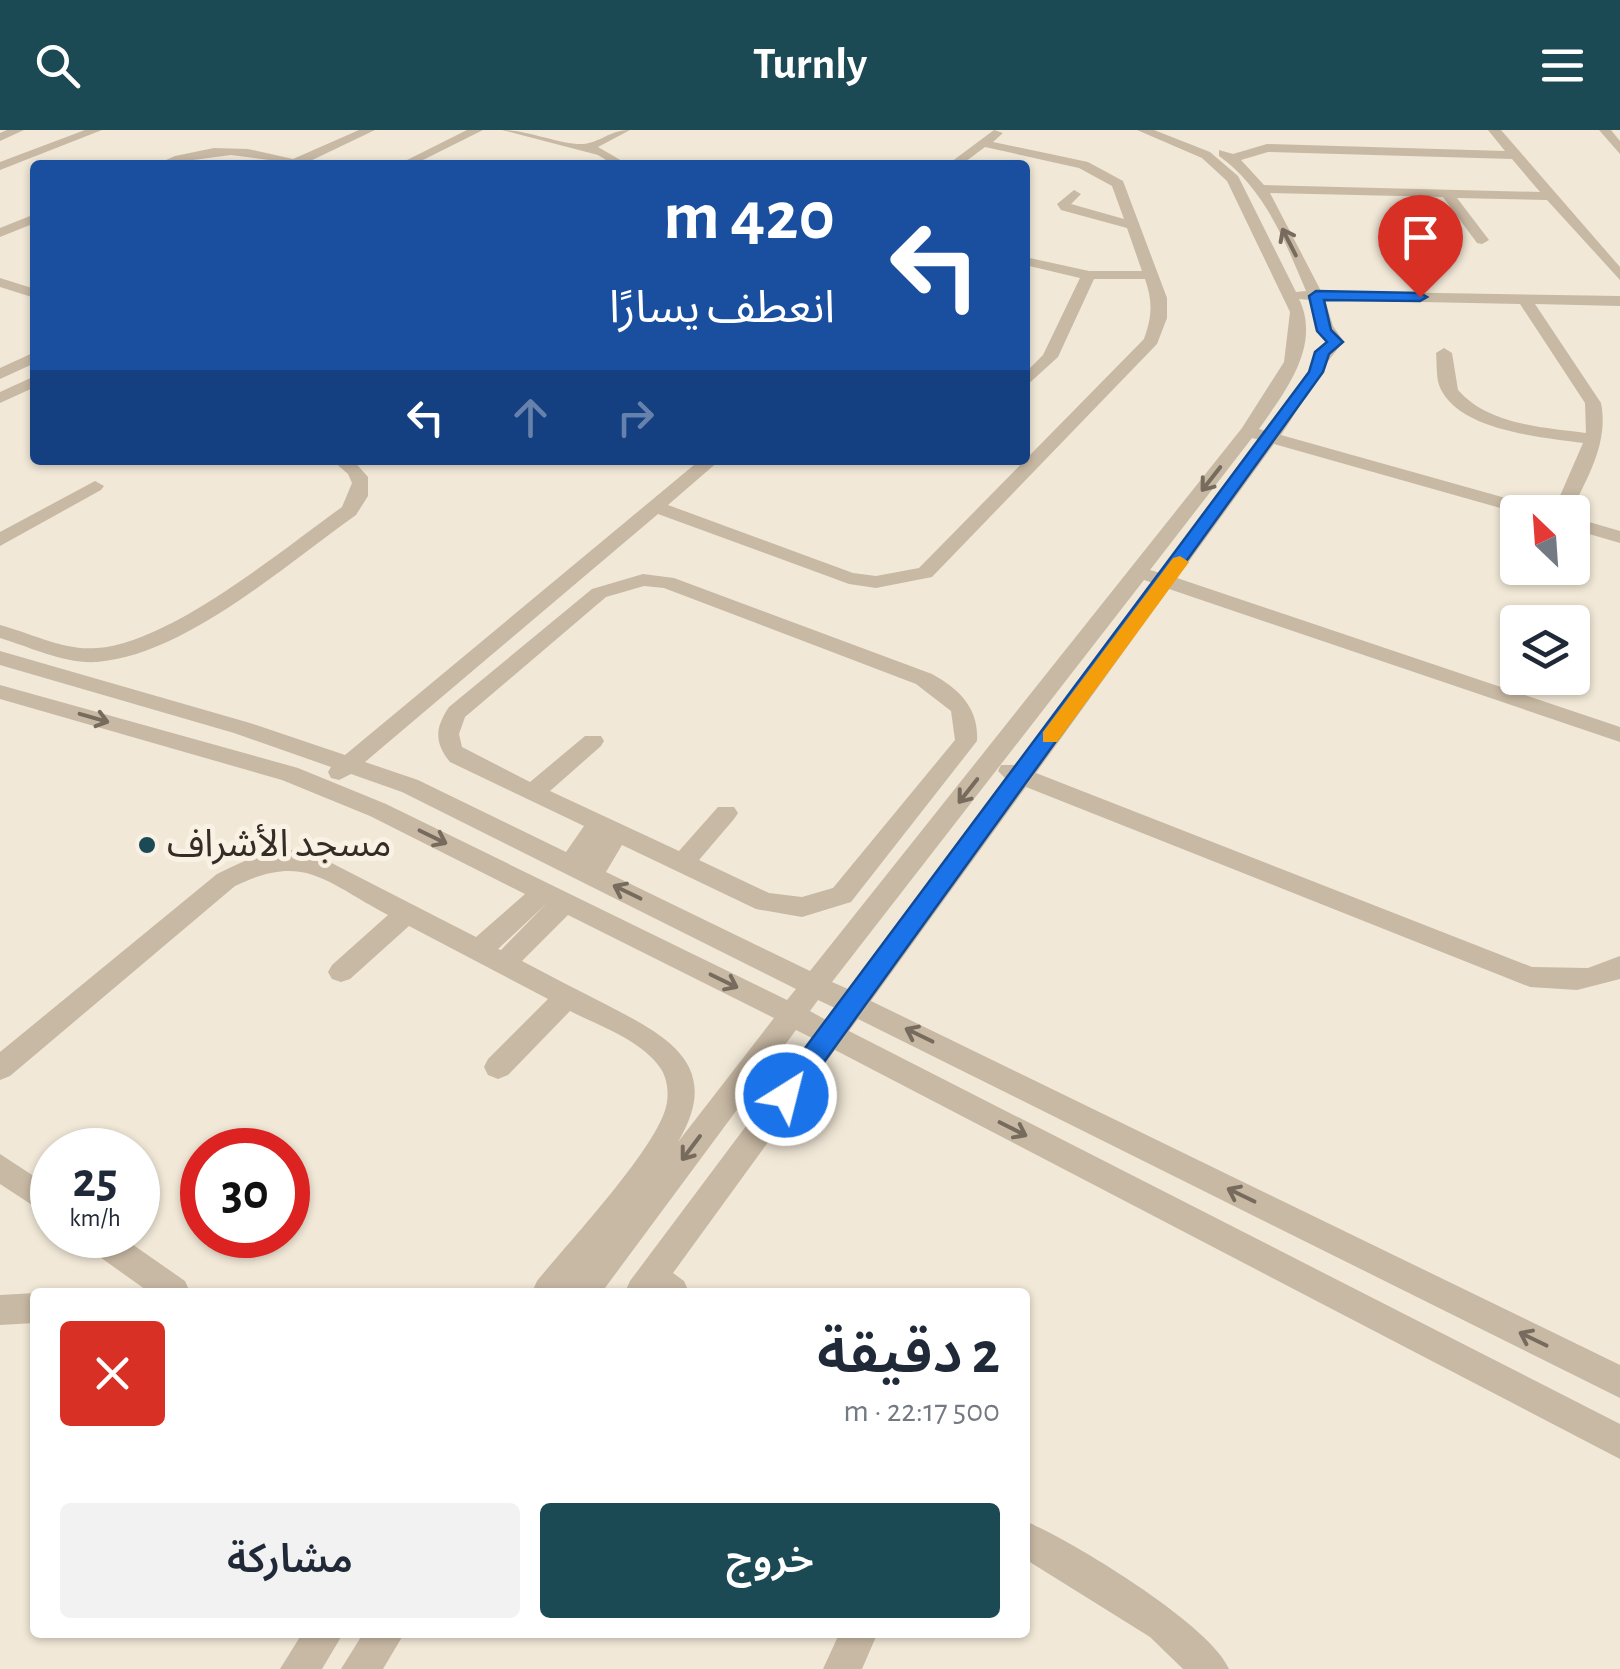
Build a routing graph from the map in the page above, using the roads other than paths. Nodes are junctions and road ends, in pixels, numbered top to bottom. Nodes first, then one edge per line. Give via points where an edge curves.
1 (18, 130) edge
2 (69, 130) edge
3 (96, 130) edge
4 (368, 130) edge
5 (478, 130) edge
6 (504, 130) edge
7 (624, 130) edge
8 (1001, 130) edge
9 (1143, 130) edge
10 (1169, 130) edge
11 (1318, 130) edge
12 (1494, 130) edge
13 (1605, 130) edge
14 (0, 136) edge
15 (32, 136) dead end
16 (983, 143) junction
17 (0, 148) edge
18 (592, 149) junction
19 (1299, 149) junction
20 (1620, 150) edge
21 (1514, 155) junction
22 (0, 156) edge
23 (1232, 158) junction
24 (177, 160) edge
25 (281, 160) edge
26 (306, 160) edge
27 (415, 160) edge
28 (444, 160) edge
29 (576, 160) edge
30 (613, 160) edge
31 (960, 160) edge
32 (0, 166) edge
33 (1262, 189) junction
34 (1074, 194) dead end
35 (1447, 194) junction
36 (1548, 196) junction
37 (30, 220) edge
38 (1135, 226) junction
39 (0, 233) edge
40 (1482, 240) dead end
41 (1030, 262) edge
42 (1089, 275) junction
43 (1151, 275) junction
44 (1620, 276) edge
45 (0, 282) edge
46 (30, 292) edge
47 (1291, 295) junction
48 (1316, 296) junction
49 (1524, 299) junction
50 (1620, 300) edge
51 (30, 347) edge
52 (1444, 353) dead end
53 (30, 359) edge
54 (0, 362) edge
55 (0, 374) edge
56 (1030, 377) edge
57 (30, 383) edge
58 (0, 398) edge
59 (1248, 432) junction
60 (1270, 438) junction
61 (1593, 439) junction
62 (348, 465) edge
63 (705, 465) edge
64 (95, 486) dead end
65 (1569, 495) edge
66 (1500, 502) edge
67 (656, 507) junction
68 (1590, 528) edge
69 (1620, 537) edge
70 (0, 540) edge
71 (1138, 572) junction
72 (1166, 581) junction
73 (0, 631) edge
74 (0, 658) edge
75 (0, 692) edge
76 (1620, 735) edge
77 (593, 741) dead end
78 (990, 763) junction
79 (350, 764) junction
80 (1022, 776) junction
81 (320, 787) junction
82 (533, 792) junction
83 (726, 813) dead end
84 (608, 828) junction
85 (683, 862) junction
86 (580, 870) junction
87 (554, 897) junction
88 (406, 913) junction
89 (490, 957) junction
90 (1620, 966) edge
91 (341, 972) dead end
92 (815, 984) junction
93 (568, 997) junction
94 (854, 1003) junction
95 (792, 1015) junction
96 (830, 1034) junction
97 (498, 1067) dead end
98 (0, 1068) edge
99 (0, 1168) edge
100 (30, 1189) edge
101 (126, 1258) edge
102 (656, 1287) edge
103 (168, 1288) edge
104 (551, 1288) edge
105 (586, 1288) edge
106 (30, 1308) edge
107 (0, 1310) edge
108 (1620, 1382) edge
109 (1620, 1442) edge
110 (1030, 1542) edge
111 (322, 1638) edge
112 (383, 1638) edge
113 (857, 1638) edge
114 (299, 1669) edge
115 (360, 1669) edge
116 (842, 1669) edge
117 (1210, 1669) edge

1 - 14 street
2 - 22 street
3 - 32 street
4 - 26 street
5 - 27 street
6 - 18 street
6 - 28 street
7 - 18 street
8 - 16 street
9 - 47 street via 1206,155 1233,178
10 - 23 street
11 - 19 street
12 - 21 street
13 - 20 street
15 - 17 street
16 - 31 street
16 - 38 street via 1094,168 1118,184
18 - 29 street
18 - 30 street
19 - 21 street
19 - 23 street via 1258,149
21 - 36 street
23 - 33 street
24 - 25 street via 234,149
33 - 35 street
48 -> 33 street
34 - 38 street via 1066,208
35 - 36 street
35 - 40 street
36 - 44 street
37 - 39 street
38 - 43 street
41 - 42 street
42 - 43 street
42 - 56 street via 1050,357
43 - 67 street via 1159,318 1151,341 925,573 876,582 849,578
45 - 46 street
47 - 48 street
47 - 59 street via 1300,334 1297,356
48 - 49 street
48 - 60 street via 1324,331 1336,342 1322,352 1316,372
49 - 50 street
49 - 61 street via 1593,403
51 - 54 street
52 - 61 street via 1450,392 1467,408 1518,427
53 - 55 street
57 - 58 street
59 - 60 street
59 -> 71 street
60 - 66 street
60 - 72 street
61 - 65 street
62 - 73 street via 362,484 349,511 157,639 115,653 85,654
63 - 67 street
64 - 70 street
67 - 79 street
68 - 69 street
71 - 72 street
71 - 78 street
72 - 76 street
72 - 80 street
74 - 79 street
75 -> 81 street
77 - 82 street
78 - 80 street
78 -> 92 street
79 - 81 street
79 - 86 street via 410,786
80 - 90 street via 1530,977 1574,981
80 - 94 street
81 -> 87 street
82 - 84 street
82 - 85 street via 458,757 448,741 449,724 591,599 630,582 667,582 924,680 962,709 966,741 842,895 814,906 776,905
83 - 85 street
84 - 85 street
84 - 86 street
92 -> 86 street
87 - 89 street
87 -> 95 street
88 - 89 street
88 - 91 street
88 - 98 street via 302,859 259,864 226,880
89 - 93 street
92 - 94 street
92 - 95 street
93 - 97 street
93 - 104 street via 657,1045 675,1066 682,1092 670,1132
94 - 96 street
108 -> 94 street
95 - 96 street
95 -> 105 street
96 - 102 street
96 -> 109 street
99 - 100 street
101 - 103 street
106 - 107 street
110 - 117 street via 1163,1624
111 - 114 street
112 - 115 street
113 - 116 street

